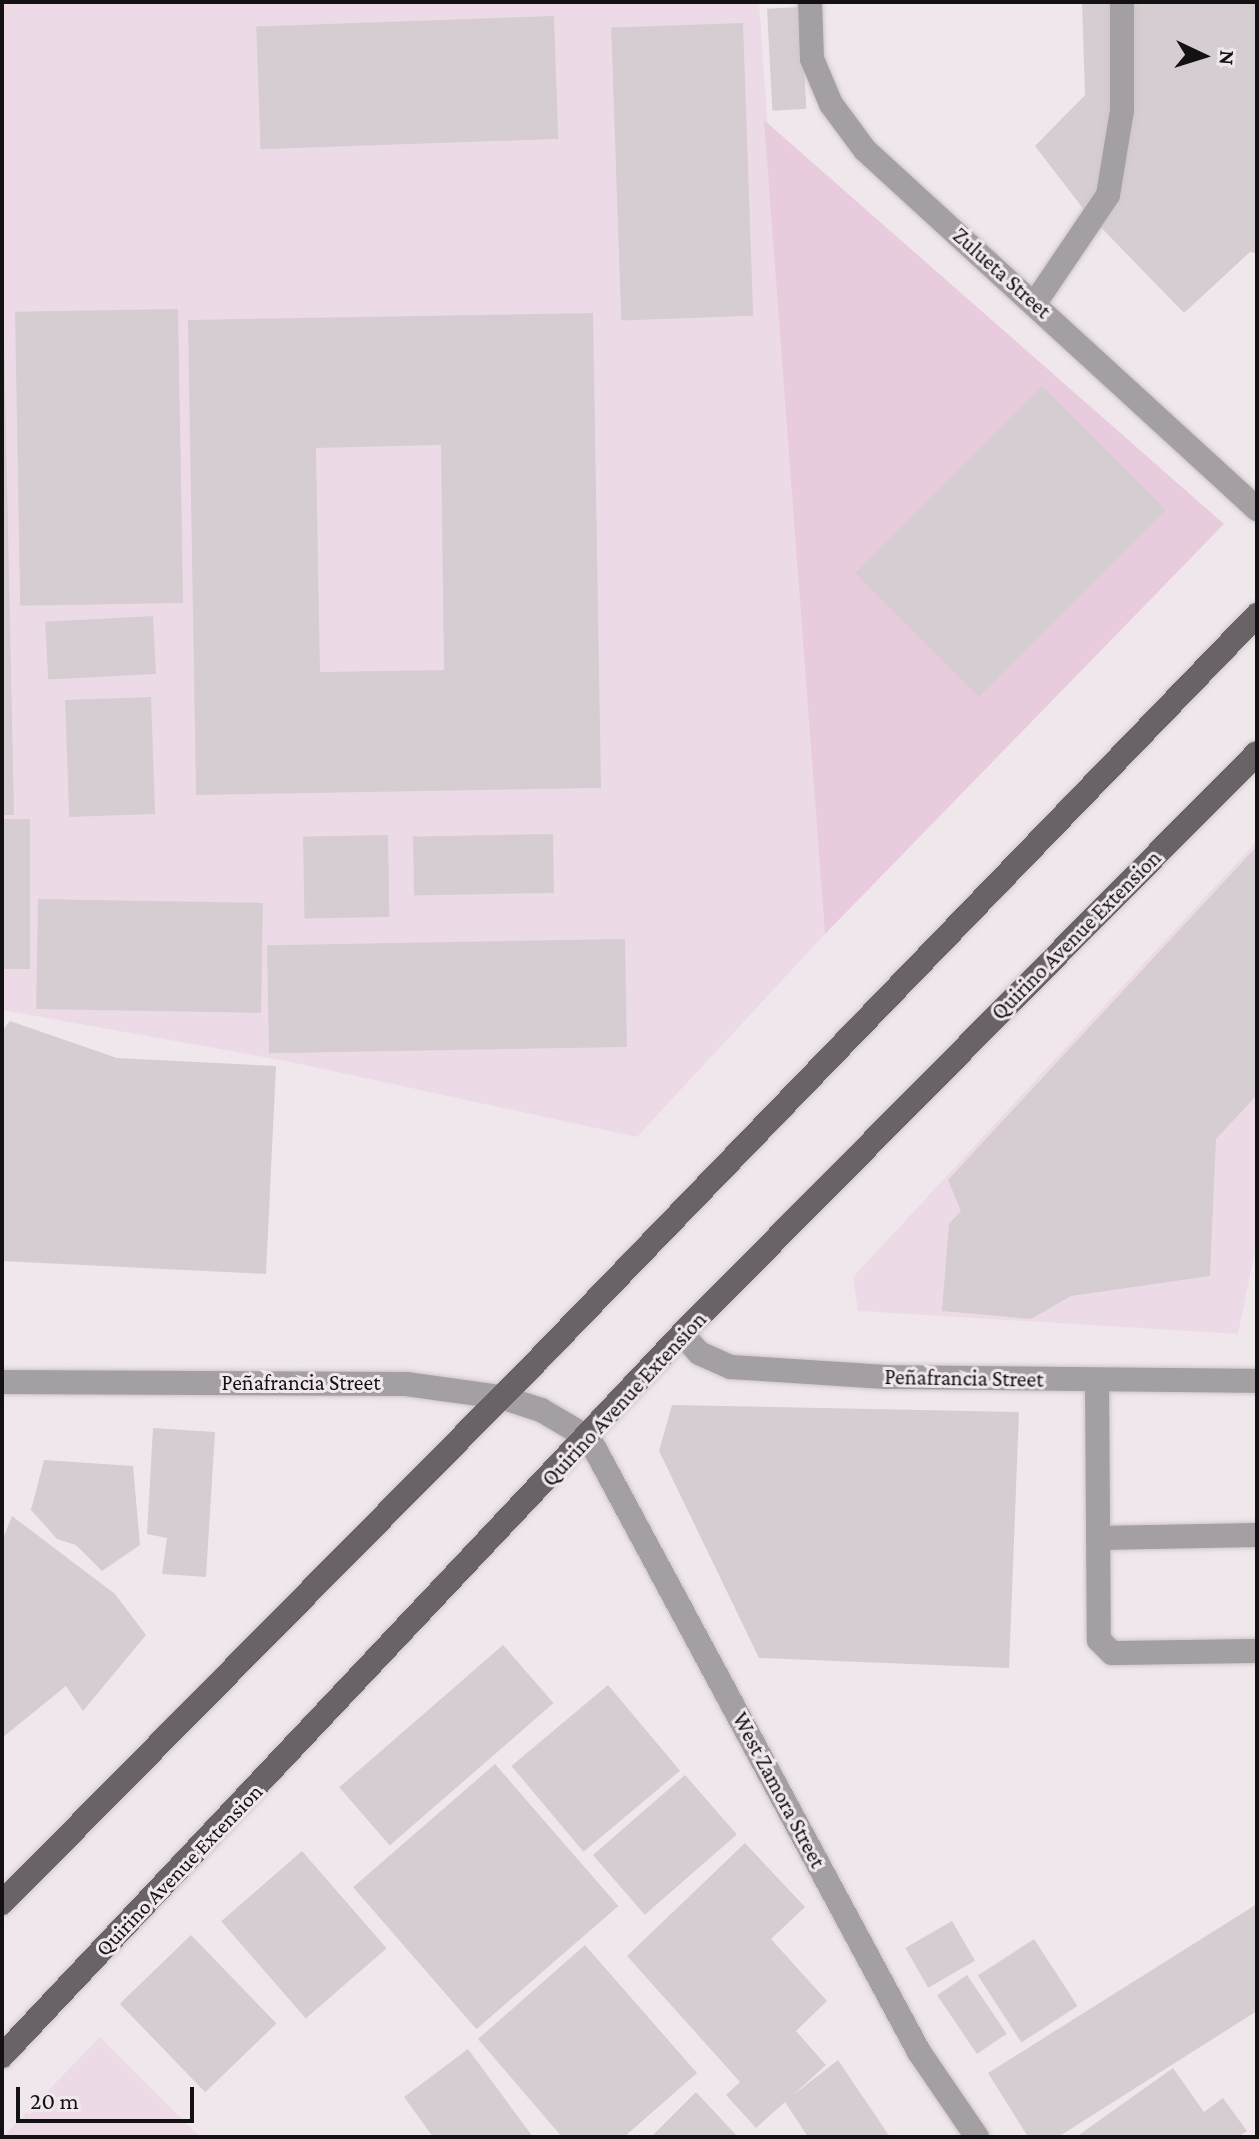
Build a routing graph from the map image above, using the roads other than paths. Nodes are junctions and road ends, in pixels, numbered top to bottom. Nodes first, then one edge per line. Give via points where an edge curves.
1 (810, 2) edge
2 (1122, 2) edge
3 (1035, 303) junction
4 (1257, 509) edge
5 (1257, 615) edge
6 (1257, 753) edge
7 (682, 1334) junction
8 (1097, 1380) junction
9 (1257, 1381) edge
10 (2, 1382) edge
11 (501, 1397) junction
12 (589, 1438) junction
13 (1257, 1535) edge
14 (1098, 1538) junction
15 (1257, 1651) edge
16 (2, 1903) edge
17 (2, 2056) edge
18 (977, 2137) edge

1 - 3 street, Zulueta Street via 812,59 840,116 865,150
2 - 3 street via 1122,110 1108,195
3 - 4 street, Zulueta Street
5 - 11 main road
6 - 7 main road, Quirino Avenue Extension
7 - 8 street, Peñafrancia Street via 699,1353 731,1367 886,1377
7 - 12 main road, Quirino Avenue Extension
8 - 9 street, Peñafrancia Street
8 - 14 street
10 - 11 street, Peñafrancia Street via 406,1384
11 - 12 street, Peñafrancia Street via 541,1410
11 - 16 main road
12 - 17 main road, Quirino Avenue Extension
12 - 18 street, West Zamora Street via 919,2052
13 - 14 street
14 - 15 street via 1096,1627 1104,1648 1112,1653

